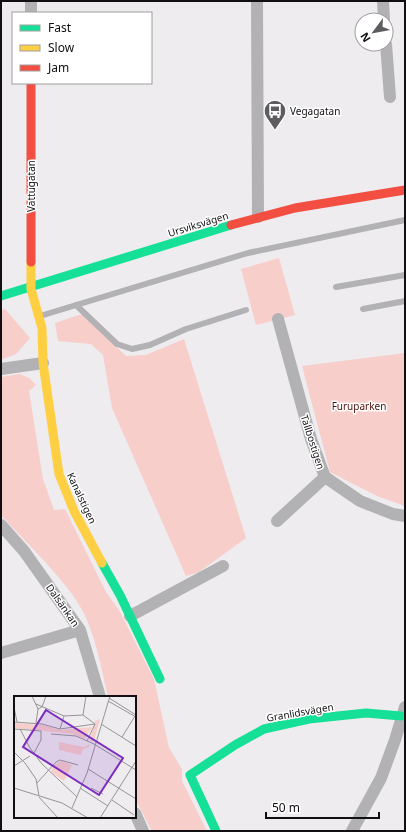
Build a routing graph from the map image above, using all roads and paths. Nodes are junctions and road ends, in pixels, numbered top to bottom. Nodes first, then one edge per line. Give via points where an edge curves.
1 (31, 1) edge
2 (257, 1) edge
3 (383, 1) edge
4 (31, 12) edge
5 (384, 12) edge
6 (387, 52) edge
7 (31, 84) edge
8 (390, 98) dead end
9 (405, 190) edge
10 (258, 217) junction
11 (405, 220) edge
12 (405, 276) edge
13 (336, 287) dead end
14 (31, 288) junction
15 (1, 296) edge
16 (405, 301) edge
17 (76, 305) junction
18 (363, 309) dead end
19 (246, 310) dead end
20 (38, 316) junction
21 (278, 319) dead end
22 (42, 363) junction
23 (1, 368) edge
24 (325, 477) junction
25 (405, 516) edge
26 (277, 521) dead end
27 (1, 525) edge
28 (223, 566) dead end
29 (130, 616) junction
30 (80, 630) junction
31 (1, 653) edge
32 (160, 679) dead end
33 (100, 696) edge
34 (403, 711) edge
35 (136, 815) edge
36 (143, 831) edge
37 (216, 831) edge
38 (352, 831) edge

1 - 4 street
2 - 10 street
3 - 5 street
6 - 8 street
7 - 14 street, Vattugatan
9 - 10 street, Ursviksvägen
10 - 14 street, Ursviksvägen
11 - 17 lane via 248,253
12 - 13 lane
14 - 15 street, Ursviksvägen
14 - 20 street, Kanalstigen
16 - 18 lane
17 - 19 lane via 117,344 132,349 150,345 186,328
17 - 20 lane
20 - 22 street, Kanalstigen via 42,328
21 - 24 street, Tallbostigen via 311,439
22 - 23 street
22 - 29 street, Kanalstigen via 58,474 74,511
24 - 25 street, Tallbostigen via 360,501
24 - 26 street
27 - 30 street, Dalsänkan via 24,551
28 - 29 street
29 - 32 street, Kanalstigen
30 - 31 street
30 - 33 street, Dalsänkan
34 - 37 street, Granlidsvägen via 309,719 264,729 235,745 190,775
34 - 38 street via 381,778
35 - 36 street

